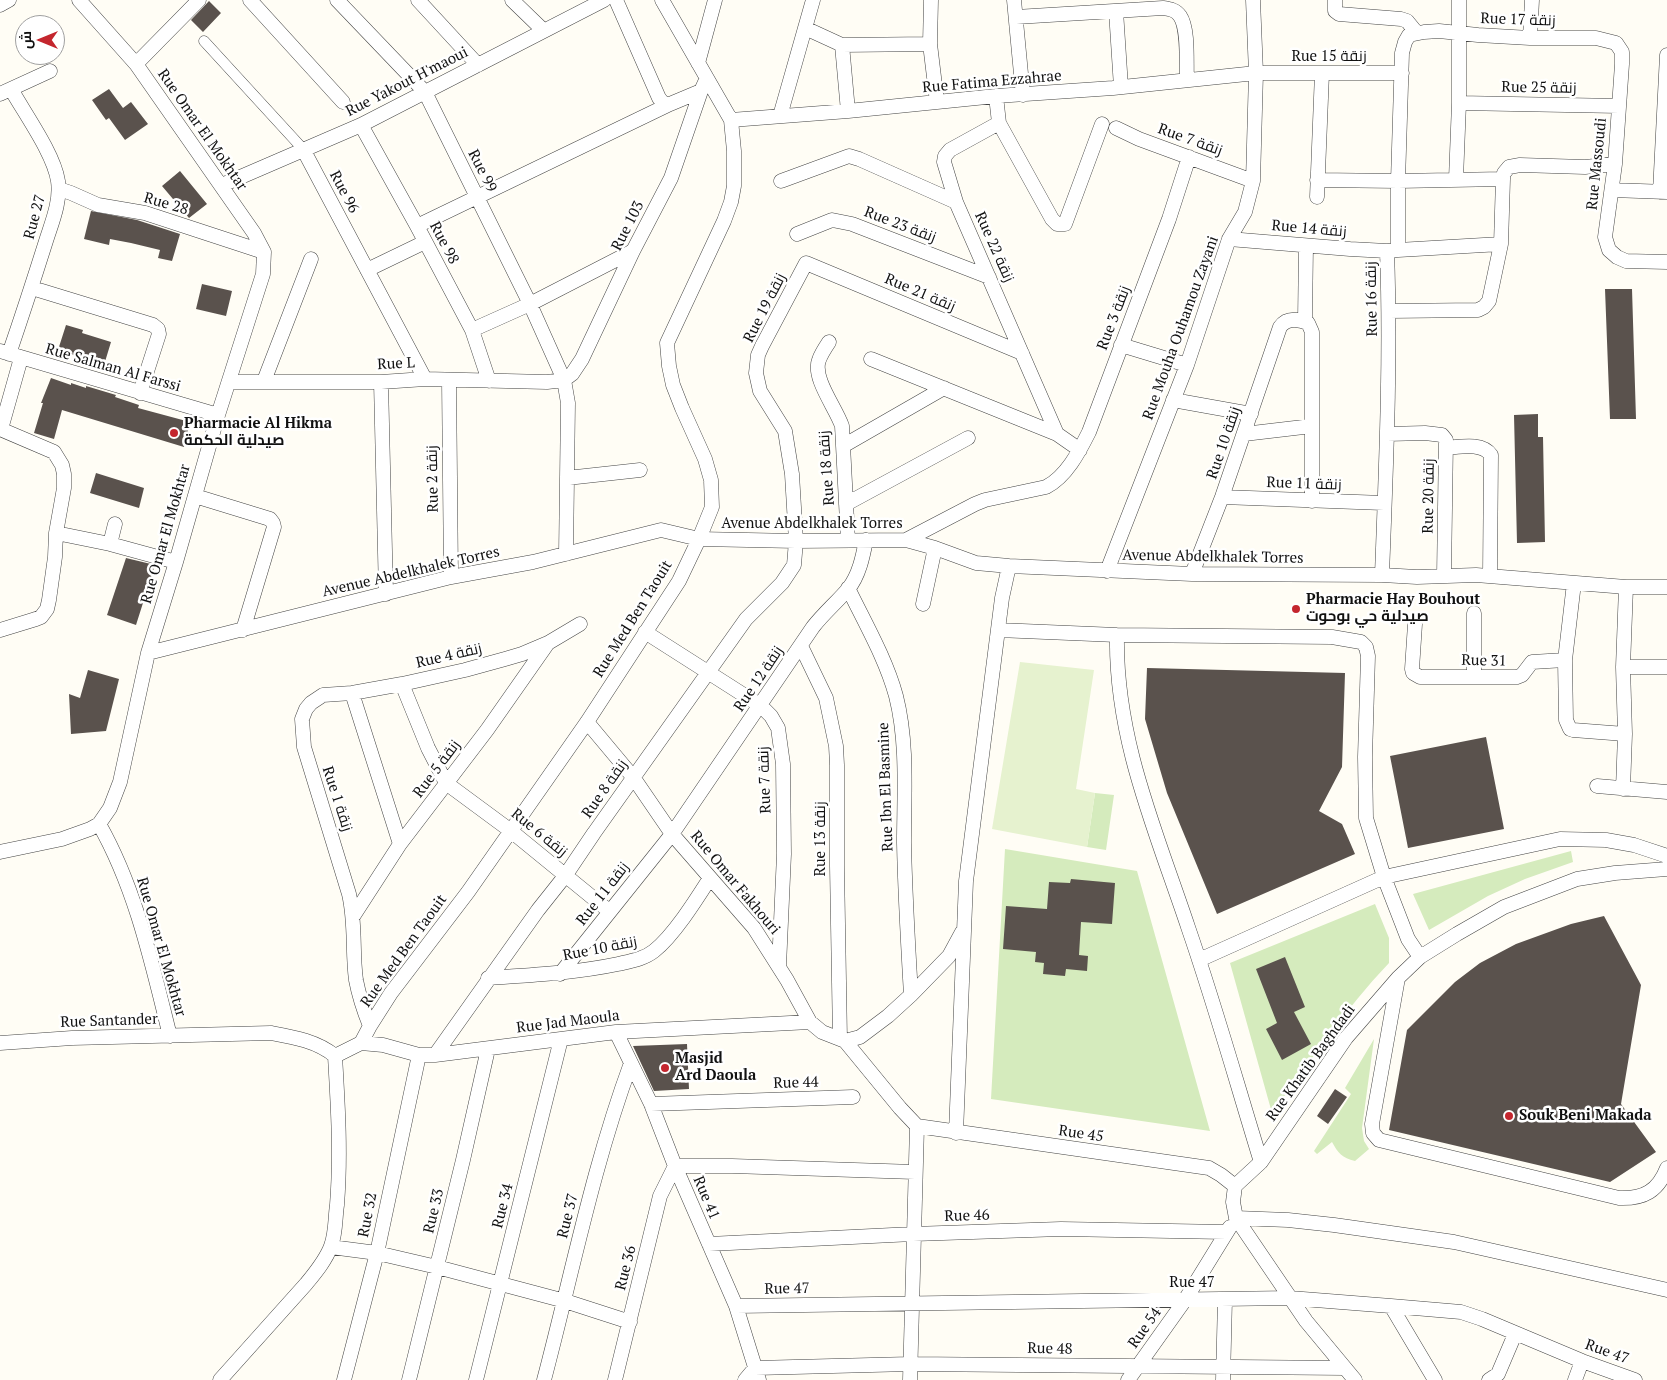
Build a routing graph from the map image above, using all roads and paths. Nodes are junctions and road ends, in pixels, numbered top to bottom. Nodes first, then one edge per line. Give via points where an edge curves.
1 (9, 0) edge
2 (80, 0) edge
3 (250, 0) edge
4 (336, 0) edge
5 (418, 0) edge
6 (512, 0) edge
7 (604, 0) edge
8 (616, 0) edge
9 (662, 0) edge
10 (714, 0) edge
11 (813, 0) edge
12 (931, 0) edge
13 (1014, 0) edge
14 (1253, 0) edge
15 (1335, 0) edge
16 (1459, 0) edge
17 (1532, 0) edge
18 (196, 1) edge
19 (0, 5) edge
20 (1116, 11) junction
21 (1016, 17) junction
22 (805, 28) junction
23 (543, 30) junction
24 (1416, 32) junction
25 (1458, 33) junction
26 (1530, 38) junction
27 (1596, 38) joint
28 (204, 41) dead end
29 (930, 44) junction
30 (842, 45) junction
31 (1667, 55) edge
32 (698, 63) junction
33 (136, 64) junction
34 (478, 65) junction
35 (50, 71) dead end
36 (1256, 73) junction
37 (1402, 73) junction
38 (1322, 74) junction
39 (1187, 80) junction
40 (704, 84) junction
41 (1121, 87) junction
42 (6, 92) edge
43 (425, 92) junction
44 (1023, 95) junction
45 (996, 96) junction
46 (343, 102) dead end
47 (937, 102) junction
48 (1458, 103) junction
49 (670, 104) junction
50 (1619, 106) junction
51 (848, 112) junction
52 (780, 116) junction
53 (731, 120) junction
54 (999, 123) junction
55 (361, 125) junction
56 (303, 149) junction
57 (1189, 157) junction
58 (1616, 164) junction
59 (1503, 178) junction
60 (1456, 179) junction
61 (1317, 180) junction
62 (781, 181) dead end
63 (1253, 181) junction
64 (1398, 181) junction
65 (222, 185) junction
66 (59, 189) junction
67 (1612, 190) junction
68 (1664, 192) edge
69 (477, 197) junction
70 (1316, 197) dead end
71 (956, 202) junction
72 (417, 226) junction
73 (797, 234) dead end
74 (1229, 239) junction
75 (425, 242) junction
76 (1500, 244) junction
77 (1306, 246) junction
78 (1393, 250) junction
79 (634, 251) junction
80 (264, 252) junction
81 (312, 259) dead end
82 (1667, 262) edge
83 (806, 263) joint
84 (367, 270) junction
85 (989, 277) junction
86 (32, 288) junction
87 (530, 304) junction
88 (1389, 311) junction
89 (1305, 321) junction
90 (472, 330) junction
91 (829, 342) dead end
92 (1121, 345) junction
93 (1022, 353) junction
94 (10, 354) edge
95 (871, 359) dead end
96 (1187, 365) junction
97 (425, 379) junction
98 (449, 380) junction
99 (564, 380) junction
100 (264, 381) junction
101 (489, 381) junction
102 (229, 382) junction
103 (381, 382) junction
104 (944, 388) junction
105 (140, 393) junction
106 (1173, 400) junction
107 (1251, 414) junction
108 (218, 415) junction
109 (1312, 426) junction
110 (0, 429) edge
111 (1057, 434) junction
112 (1244, 434) junction
113 (1387, 434) junction
114 (968, 438) dead end
115 (844, 446) junction
116 (1446, 448) junction
117 (1080, 450) junction
118 (640, 470) dead end
119 (567, 478) junction
120 (195, 496) junction
121 (1222, 497) junction
122 (1312, 501) junction
123 (846, 504) junction
124 (1384, 504) junction
125 (115, 524) dead end
126 (56, 533) junction
127 (699, 539) junction
128 (866, 540) junction
129 (906, 540) junction
130 (796, 541) junction
131 (848, 541) junction
132 (110, 544) junction
133 (935, 548) junction
134 (566, 554) junction
135 (176, 562) junction
136 (1009, 566) junction
137 (1107, 572) junction
138 (1192, 574) junction
139 (1382, 575) junction
140 (1444, 576) junction
141 (1490, 576) junction
142 (451, 577) junction
143 (1574, 583) junction
144 (1626, 587) junction
145 (1667, 587) edge
146 (848, 588) junction
147 (386, 594) junction
148 (922, 604) dead end
149 (1474, 613) dead end
150 (580, 624) dead end
151 (1414, 624) dead end
152 (0, 630) edge
153 (243, 630) junction
154 (998, 630) junction
155 (645, 632) junction
156 (1117, 635) junction
157 (548, 643) junction
158 (801, 646) junction
159 (148, 653) junction
160 (1565, 660) junction
161 (1623, 667) junction
162 (1667, 667) edge
163 (708, 672) junction
164 (1474, 677) junction
165 (402, 684) junction
166 (352, 693) junction
167 (319, 697) joint
168 (761, 706) junction
169 (587, 722) junction
170 (1625, 734) junction
171 (634, 777) junction
172 (446, 783) junction
173 (1597, 786) dead end
174 (1623, 789) junction
175 (1667, 792) edge
176 (99, 824) junction
177 (511, 831) junction
178 (672, 834) junction
179 (400, 844) junction
180 (0, 852) edge
181 (1667, 856) edge
182 (1667, 869) edge
183 (565, 876) junction
184 (1384, 877) junction
185 (710, 878) junction
186 (609, 911) junction
187 (354, 915) junction
188 (964, 929) junction
189 (1420, 957) junction
190 (1199, 960) junction
191 (779, 966) junction
192 (560, 974) junction
193 (488, 978) junction
194 (1398, 978) junction
195 (911, 995) junction
196 (810, 1022) junction
197 (370, 1026) junction
198 (616, 1032) junction
199 (170, 1036) junction
200 (561, 1039) junction
201 (842, 1040) junction
202 (0, 1043) edge
203 (361, 1043) junction
204 (488, 1049) junction
205 (435, 1054) junction
206 (418, 1055) junction
207 (334, 1056) junction
208 (631, 1063) junction
209 (853, 1097) dead end
210 (651, 1104) junction
211 (917, 1126) junction
212 (956, 1132) junction
213 (1261, 1162) junction
214 (675, 1166) junction
215 (1667, 1168) edge
216 (915, 1172) junction
217 (1235, 1186) junction
218 (1236, 1218) junction
219 (1226, 1232) junction
220 (914, 1234) junction
221 (709, 1244) junction
222 (331, 1247) junction
223 (377, 1253) junction
224 (438, 1267) junction
225 (500, 1284) junction
226 (1667, 1290) edge
227 (1290, 1298) junction
228 (1225, 1299) junction
229 (1185, 1300) junction
230 (565, 1301) junction
231 (911, 1303) junction
232 (736, 1306) junction
233 (1391, 1306) junction
234 (630, 1322) junction
235 (1515, 1334) junction
236 (1582, 1361) junction
237 (910, 1364) junction
238 (1138, 1366) junction
239 (1345, 1368) junction
240 (1224, 1373) edge
241 (757, 1374) edge
242 (220, 1380) edge
243 (344, 1380) edge
244 (409, 1380) edge
245 (476, 1380) edge
246 (544, 1380) edge
247 (615, 1380) edge
248 (744, 1380) edge
249 (910, 1380) edge
250 (1128, 1380) edge
251 (1355, 1380) edge
252 (1435, 1380) edge
253 (1489, 1380) edge
254 (1575, 1380) edge
255 (1635, 1380) edge

1 - 19 street
2 - 33 street, Rue Omar El Mokhtar
3 - 46 street
4 - 43 street, Rue 99
5 - 34 street
6 - 23 street
7 - 23 street, Rue Yakout H'maoui
8 - 49 street via 658,98 664,104
9 - 32 street, Rue Med Ben Taouit
10 - 32 street
11 - 22 street
12 - 29 street
13 - 21 street
14 - 36 street, Rue Mouha Ouhamou Zayani
15 - 24 street via 1335,11 1339,14 1400,18
16 - 25 street
17 - 26 street
18 - 33 street
20 - 21 street
20 - 39 street via 1163,8 1180,15 1185,28
20 - 41 street
21 - 44 street
22 - 30 street
22 - 52 street
23 - 34 street, Rue Yakout H'maoui
24 - 25 street, Rue 17 زنقة
24 - 37 street, Rue 16 زنقة via 1405,42
25 - 26 street, Rue 17 زنقة
25 - 48 street
26 - 27 street, Rue 17 زنقة
27 - 50 street, Rue Massoudi via 1613,41 1622,52
28 - 56 street, Rue 96
29 - 30 street
29 - 47 street
30 - 51 street
31 - 68 street
32 - 40 street, Rue Med Ben Taouit
33 - 65 street, Rue Omar El Mokhtar
34 - 43 street, Rue Yakout H'maoui
35 - 42 street
36 - 38 street, Rue 15 زنقة
36 - 39 street, Rue Fatima Ezzahrae
36 - 63 street, Rue Mouha Ouhamou Zayani
37 - 38 street, Rue 15 زنقة
37 - 64 street, Rue 16 زنقة
38 - 61 street
39 - 41 street, Rue Fatima Ezzahrae
40 - 49 street
40 - 53 street, Rue Med Ben Taouit
40 - 79 street, Rue 103 via 671,178
41 - 44 street, Rue Fatima Ezzahrae
42 - 66 street, Rue 27 via 49,155
43 - 55 street, Rue Yakout H'maoui
43 - 69 street, Rue 99
44 - 45 street, Rue Fatima Ezzahrae
45 - 47 street, Rue Fatima Ezzahrae
45 - 54 street
47 - 51 street, Rue Fatima Ezzahrae
48 - 50 street, Rue 25 زنقة
48 - 60 street
49 - 69 street
50 - 58 street, Rue Massoudi
51 - 52 street, Rue Fatima Ezzahrae
52 - 53 street, Rue Fatima Ezzahrae
53 - 127 street, Rue Med Ben Taouit via 735,169 731,202 667,342 673,385 711,480 712,507
54 - 57 street, Rue 7 زنقة via 1057,224 1064,224 1109,126
54 - 71 street, Rue 22 زنقة via 950,150 945,156
55 - 56 street, Rue Yakout H'maoui
55 - 72 street, Rue 98
56 - 65 street, Rue Yakout H'maoui
56 - 84 street, Rue 96
57 - 63 street, Rue 7 زنقة
57 - 92 street, Rue 3 زنقة
58 - 59 street via 1513,166 1506,169
58 - 67 street, Rue Massoudi
59 - 60 street
59 - 76 street
60 - 64 street
61 - 64 street
61 - 70 street
62 - 71 street via 849,156
63 - 74 street, Rue Mouha Ouhamou Zayani via 1245,212
64 - 78 street, Rue 16 زنقة
65 - 80 street, Rue Omar El Mokhtar
66 - 80 street, Rue 28 via 98,205 145,213
66 - 86 street, Rue 27
67 - 68 street
67 - 82 street, Rue Massoudi via 1605,238 1609,250 1626,260
69 - 72 street
69 - 87 street, Rue 99
71 - 85 street, Rue 22 زنقة
72 - 75 street, Rue 98
73 - 85 street, Rue 23 زنقة via 832,220 852,224
74 - 77 street, Rue 14 زنقة
74 - 96 street, Rue Mouha Ouhamou Zayani
75 - 84 street
75 - 90 street, Rue 98
76 - 78 street
76 - 88 street via 1490,301 1484,307 1465,311
77 - 78 street, Rue 14 زنقة
77 - 89 street
78 - 88 street, Rue 16 زنقة
79 - 87 street
79 - 99 street, Rue 103 via 582,359
80 - 102 street, Rue Omar El Mokhtar via 263,274
81 - 100 street
83 - 93 street, Rue 21 زنقة
83 - 130 street, Rue 19 زنقة via 762,346 756,373 760,391 785,432 792,474
84 - 97 street, Rue 96
85 - 93 street, Rue 22 زنقة
86 - 94 street, Rue 27
86 - 105 street via 158,329
87 - 90 street
87 - 99 street, Rue 99
88 - 113 street, Rue 16 زنقة
89 - 107 street, Rue 10 زنقة via 1284,321 1280,327
89 - 109 street via 1312,332
90 - 101 street, Rue 98
91 - 115 street, Rue 18 زنقة via 818,360 817,370 839,416
92 - 96 street
92 - 117 street, Rue 3 زنقة
93 - 111 street, Rue 22 زنقة
94 - 105 street, Rue Salman Al Farssi
94 - 110 street
95 - 104 street
96 - 106 street, Rue Mouha Ouhamou Zayani
97 - 98 street, Rue L
97 - 103 street, Rue L
98 - 101 street, Rue L
98 - 142 street, Rue 2 زنقة
99 - 101 street, Rue L
99 - 119 street, Rue 99 via 568,403
100 - 102 street, Rue L
100 - 103 street, Rue L
102 - 108 street, Rue Omar El Mokhtar
103 - 147 street
104 - 111 street
104 - 115 street
105 - 108 street, Rue Salman Al Farssi
106 - 107 street
106 - 137 street, Rue Mouha Ouhamou Zayani
107 - 112 street, Rue 10 زنقة
108 - 120 street, Rue Omar El Mokhtar
109 - 112 street
109 - 122 street
110 - 126 street via 48,449 58,457 64,474 64,488
111 - 117 street
112 - 121 street, Rue 10 زنقة
113 - 116 street, Rue 20 زنقة via 1444,436
113 - 124 street, Rue 16 زنقة
114 - 123 street
115 - 123 street, Rue 18 زنقة
116 - 140 street, Rue 20 زنقة
116 - 141 street via 1474,446 1491,454
117 - 129 street, Rue 3 زنقة via 1055,482 1046,487 985,500
118 - 119 street
119 - 134 street, Rue 99
120 - 135 street, Rue Omar El Mokhtar
120 - 153 street via 270,519 273,523
121 - 122 street, Rue 11 زنقة
121 - 138 street, Rue 10 زنقة
122 - 124 street, Rue 11 زنقة
123 - 131 street, Rue 18 زنقة
124 - 139 street, Rue 16 زنقة
125 - 132 street
126 - 132 street
126 - 152 street via 47,609 41,617
127 - 130 street, Avenue Abdelkhalek Torres
127 - 134 street, Avenue Abdelkhalek Torres via 662,530
127 - 155 street, Rue Med Ben Taouit via 679,582
128 - 129 street, Avenue Abdelkhalek Torres
128 - 131 street, Avenue Abdelkhalek Torres
128 - 146 street, Rue 12 زنقة via 858,569
129 - 133 street, Avenue Abdelkhalek Torres
130 - 131 street, Avenue Abdelkhalek Torres
130 - 163 street, Rue 8 زنقة via 794,565 782,583 746,619
132 - 135 street
133 - 136 street, Avenue Abdelkhalek Torres via 976,563
133 - 148 street
134 - 142 street, Avenue Abdelkhalek Torres
135 - 159 street, Rue Omar El Mokhtar
136 - 137 street, Avenue Abdelkhalek Torres
136 - 154 street
137 - 138 street, Avenue Abdelkhalek Torres
138 - 139 street, Avenue Abdelkhalek Torres
139 - 140 street, Avenue Abdelkhalek Torres
140 - 141 street, Avenue Abdelkhalek Torres
141 - 143 street, Avenue Abdelkhalek Torres
142 - 147 street, Avenue Abdelkhalek Torres
143 - 144 street, Avenue Abdelkhalek Torres
143 - 160 street
144 - 145 street, Avenue Abdelkhalek Torres
144 - 161 street
146 - 158 street, Rue 12 زنقة via 822,615
146 - 195 street, Rue Ibn El Basmine via 886,667 900,714 904,884
147 - 153 street, Avenue Abdelkhalek Torres
149 - 164 street
150 - 157 street, Rue 4 زنقة
151 - 164 street, Rue 31 via 1413,672 1420,676
153 - 159 street, Avenue Abdelkhalek Torres
154 - 156 street
154 - 188 street via 972,828
155 - 163 street, Rue 7 زنقة
155 - 169 street, Rue Med Ben Taouit
156 - 184 street via 1332,637 1364,644 1368,656 1366,818
156 - 190 street via 1126,736 1138,782
157 - 165 street, Rue 4 زنقة via 522,654
157 - 172 street, Rue 5 زنقة
158 - 168 street, Rue 12 زنقة
158 - 201 street, Rue 13 زنقة via 826,698 836,746
159 - 176 street, Rue Omar El Mokhtar via 120,782 110,808
160 - 164 street, Rue 31 via 1532,662 1518,677
160 - 170 street via 1566,720 1570,729
161 - 162 street
161 - 170 street
163 - 168 street, Rue 7 زنقة
163 - 171 street, Rue 8 زنقة
165 - 166 street, Rue 4 زنقة
165 - 172 street
166 - 167 street, Rue 4 زنقة
166 - 179 street
167 - 187 street, Rue 1 زنقة via 306,709 302,719 304,747
168 - 178 street, Rue 12 زنقة
168 - 191 street, Rue 7 زنقة via 778,728 782,764 784,854
169 - 171 street, Rue Omar Fakhouri
169 - 177 street, Rue Med Ben Taouit
170 - 174 street
171 - 178 street, Rue Omar Fakhouri
171 - 183 street, Rue 8 زنقة
172 - 177 street, Rue 6 زنقة
172 - 179 street, Rue 5 زنقة
173 - 174 street
174 - 175 street
176 - 180 street via 62,839
176 - 199 street, Rue Omar El Mokhtar via 132,898
177 - 183 street, Rue 6 زنقة
177 - 197 street, Rue Med Ben Taouit
178 - 185 street, Rue Omar Fakhouri
178 - 186 street, Rue 11 زنقة
179 - 187 street, Rue 5 زنقة
181 - 184 street via 1606,840 1560,839
182 - 189 street, Rue Khatib Baghdadi via 1615,873 1568,883 1504,907
183 - 186 street, Rue 6 زنقة
183 - 193 street, Rue 8 زنقة
184 - 189 street via 1408,939
184 - 190 street
185 - 191 street, Rue Omar Fakhouri via 754,928
185 - 192 street, Rue 10 زنقة via 664,941 647,956
186 - 192 street, Rue 11 زنقة
187 - 197 street, Rue 1 زنقة via 356,981
188 - 195 street via 949,956
188 - 212 street
189 - 194 street, Rue Khatib Baghdadi
190 - 213 street
191 - 196 street, Rue Omar Fakhouri
192 - 193 street, Rue 10 زنقة
193 - 205 street, Rue 8 زنقة
194 - 213 street, Rue Khatib Baghdadi via 1346,1038
194 - 215 street via 1372,1124 1373,1133 1379,1140 1619,1198 1644,1195 1663,1179
195 - 201 street via 860,1037
196 - 198 street, Rue Jad Maoula
196 - 201 street, Rue Omar Fakhouri via 822,1032
197 - 203 street, Rue Med Ben Taouit
198 - 200 street, Rue Jad Maoula
198 - 208 street, Rue 41
199 - 202 street, Rue Santander
199 - 207 street, Rue Santander via 271,1033 316,1044
200 - 204 street, Rue Jad Maoula
200 - 225 street, Rue 34
201 - 211 street, Rue Omar Fakhouri
203 - 206 street, Rue Jad Maoula via 383,1045
203 - 207 street
204 - 205 street, Rue Jad Maoula
204 - 224 street, Rue 33
205 - 206 street, Rue Jad Maoula
206 - 223 street, Rue 32
207 - 222 street via 340,1168
208 - 210 street, Rue 41
208 - 230 street, Rue 37 via 611,1119
209 - 210 street, Rue 44
210 - 214 street, Rue 41
211 - 212 street, Rue 45
211 - 216 street
212 - 217 street, Rue 45 via 1209,1168
213 - 217 street, Rue Khatib Baghdadi
214 - 216 street
214 - 221 street, Rue 41
214 - 234 street, Rue 36 via 660,1196
216 - 220 street
217 - 218 street via 1232,1202
218 - 219 street, Rue 54
218 - 226 street via 1334,1224 1454,1242
218 - 227 street
219 - 220 street, Rue 46 via 1061,1229
219 - 229 street, Rue 54
220 - 221 street, Rue 46
220 - 231 street
221 - 232 street, Rue 41
222 - 223 street
222 - 242 street via 306,1284
223 - 224 street
223 - 243 street, Rue 32
224 - 225 street
224 - 244 street, Rue 33
225 - 230 street
225 - 245 street, Rue 34
227 - 228 street, Rue 47
227 - 233 street, Rue 47
227 - 239 street
228 - 229 street, Rue 47
228 - 240 street
229 - 231 street, Rue 47
229 - 238 street, Rue 54
230 - 234 street
230 - 246 street, Rue 37
231 - 232 street, Rue 47
231 - 237 street
232 - 241 street, Rue 41
233 - 235 street, Rue 47 via 1462,1312
233 - 252 street
234 - 247 street, Rue 36
235 - 236 street, Rue 47
235 - 253 street via 1498,1374
236 - 254 street
236 - 255 street, Rue 47
237 - 238 street, Rue 48
237 - 241 street, Rue 48
237 - 249 street
238 - 240 street, Rue 48
238 - 250 street, Rue 54
239 - 240 street, Rue 48
239 - 251 street
241 - 248 street

